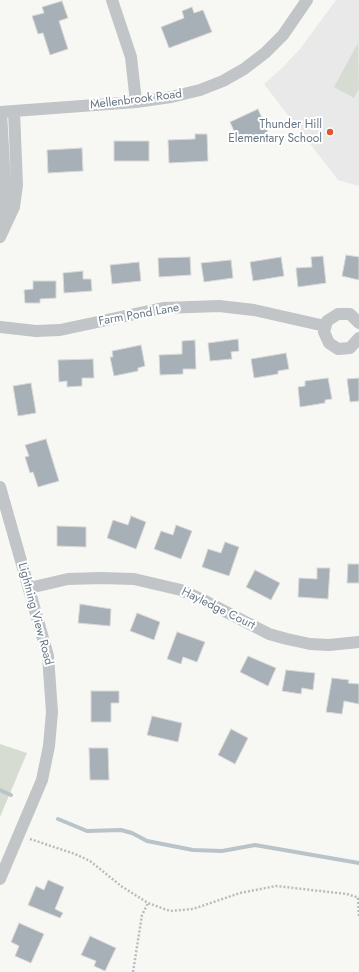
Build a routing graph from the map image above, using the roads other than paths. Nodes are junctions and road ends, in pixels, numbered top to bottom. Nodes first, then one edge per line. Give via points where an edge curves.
1 (112, 0) edge
2 (307, 0) edge
3 (136, 102) junction
4 (14, 111) junction
5 (1, 112) edge
6 (0, 236) edge
7 (359, 323) edge
8 (325, 326) junction
9 (0, 327) edge
10 (359, 338) edge
11 (0, 487) edge
12 (29, 588) junction
13 (359, 642) edge
14 (0, 879) edge

1 - 3 street via 131,57
2 - 3 street, Mellenbrook Road via 283,35 244,69 200,90
3 - 4 street, Mellenbrook Road
4 - 5 street, Mellenbrook Road
4 - 6 street via 17,185 14,207
5 - 6 street via 5,184
7 - 8 street via 344,313 332,316
8 - 9 street, Farm Pond Lane via 254,310 212,306 163,308 60,330 36,331
8 - 10 street via 326,338 338,349 350,348
11 - 12 street, Lightning View Road
12 - 13 street, Hayledge Court via 68,579 134,580 181,590 269,634 287,639 330,645
12 - 14 street, Lightning View Road via 48,656 52,712 49,746 42,780

